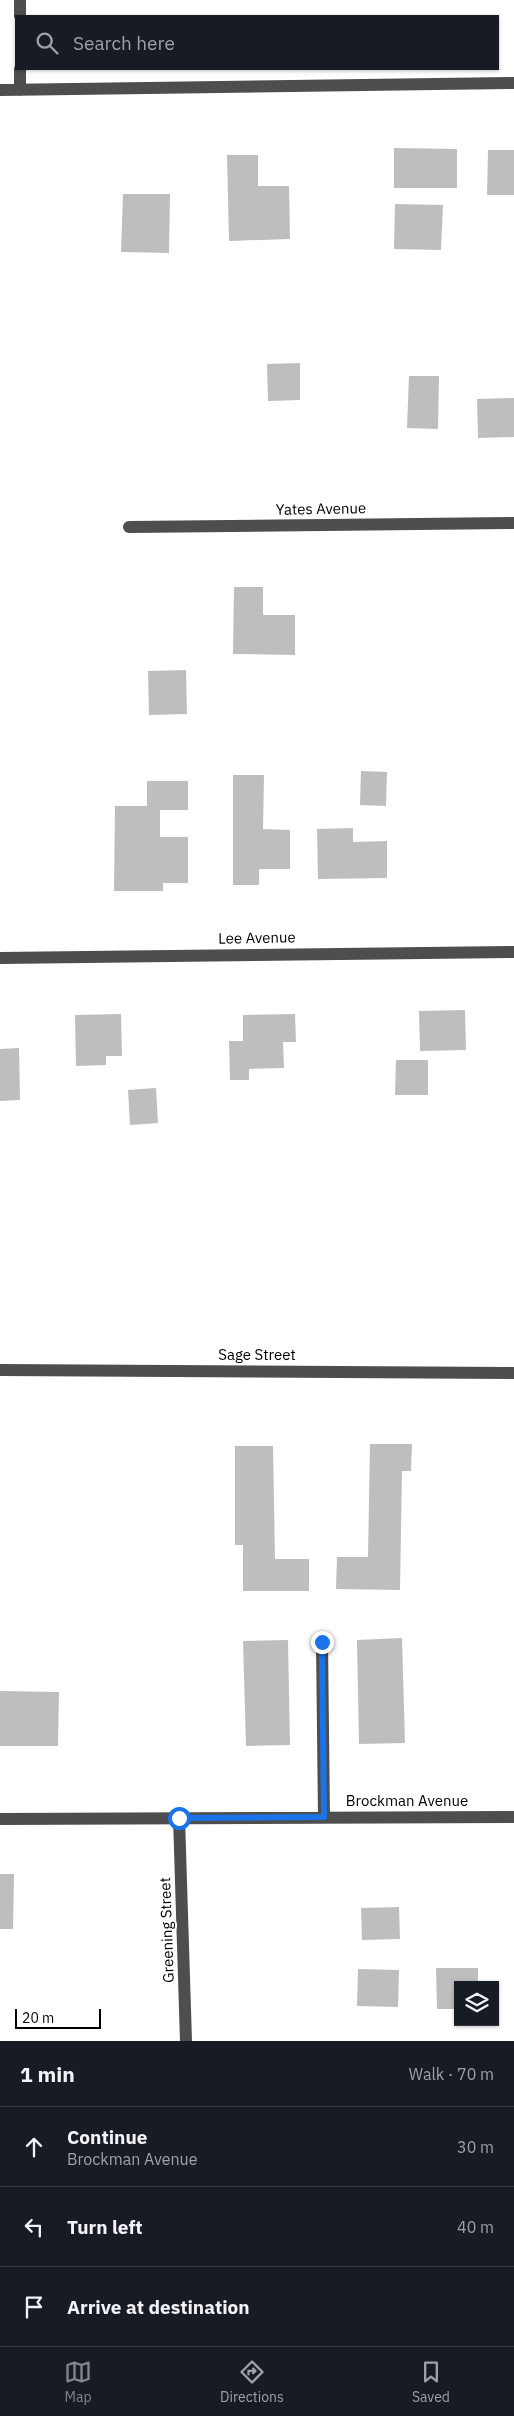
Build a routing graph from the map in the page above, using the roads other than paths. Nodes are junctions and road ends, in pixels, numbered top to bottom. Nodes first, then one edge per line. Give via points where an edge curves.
1 (20, 0) edge
2 (20, 15) edge
3 (20, 70) edge
4 (514, 84) edge
5 (0, 90) edge
6 (20, 90) junction
7 (514, 523) edge
8 (129, 527) dead end
9 (514, 952) edge
10 (0, 958) edge
11 (0, 1370) edge
12 (514, 1373) edge
13 (322, 1642) dead end
14 (324, 1817) junction
15 (514, 1817) edge
16 (179, 1818) junction
17 (0, 1819) edge
18 (186, 2041) edge

1 - 2 street
3 - 6 street
4 - 6 street
5 - 6 street
7 - 8 street, Yates Avenue
9 - 10 street, Lee Avenue
11 - 12 street, Sage Street
13 - 14 street
14 - 15 street, Brockman Avenue
14 - 16 street, Brockman Avenue
16 - 17 street, Brockman Avenue
16 - 18 street, Greening Street

